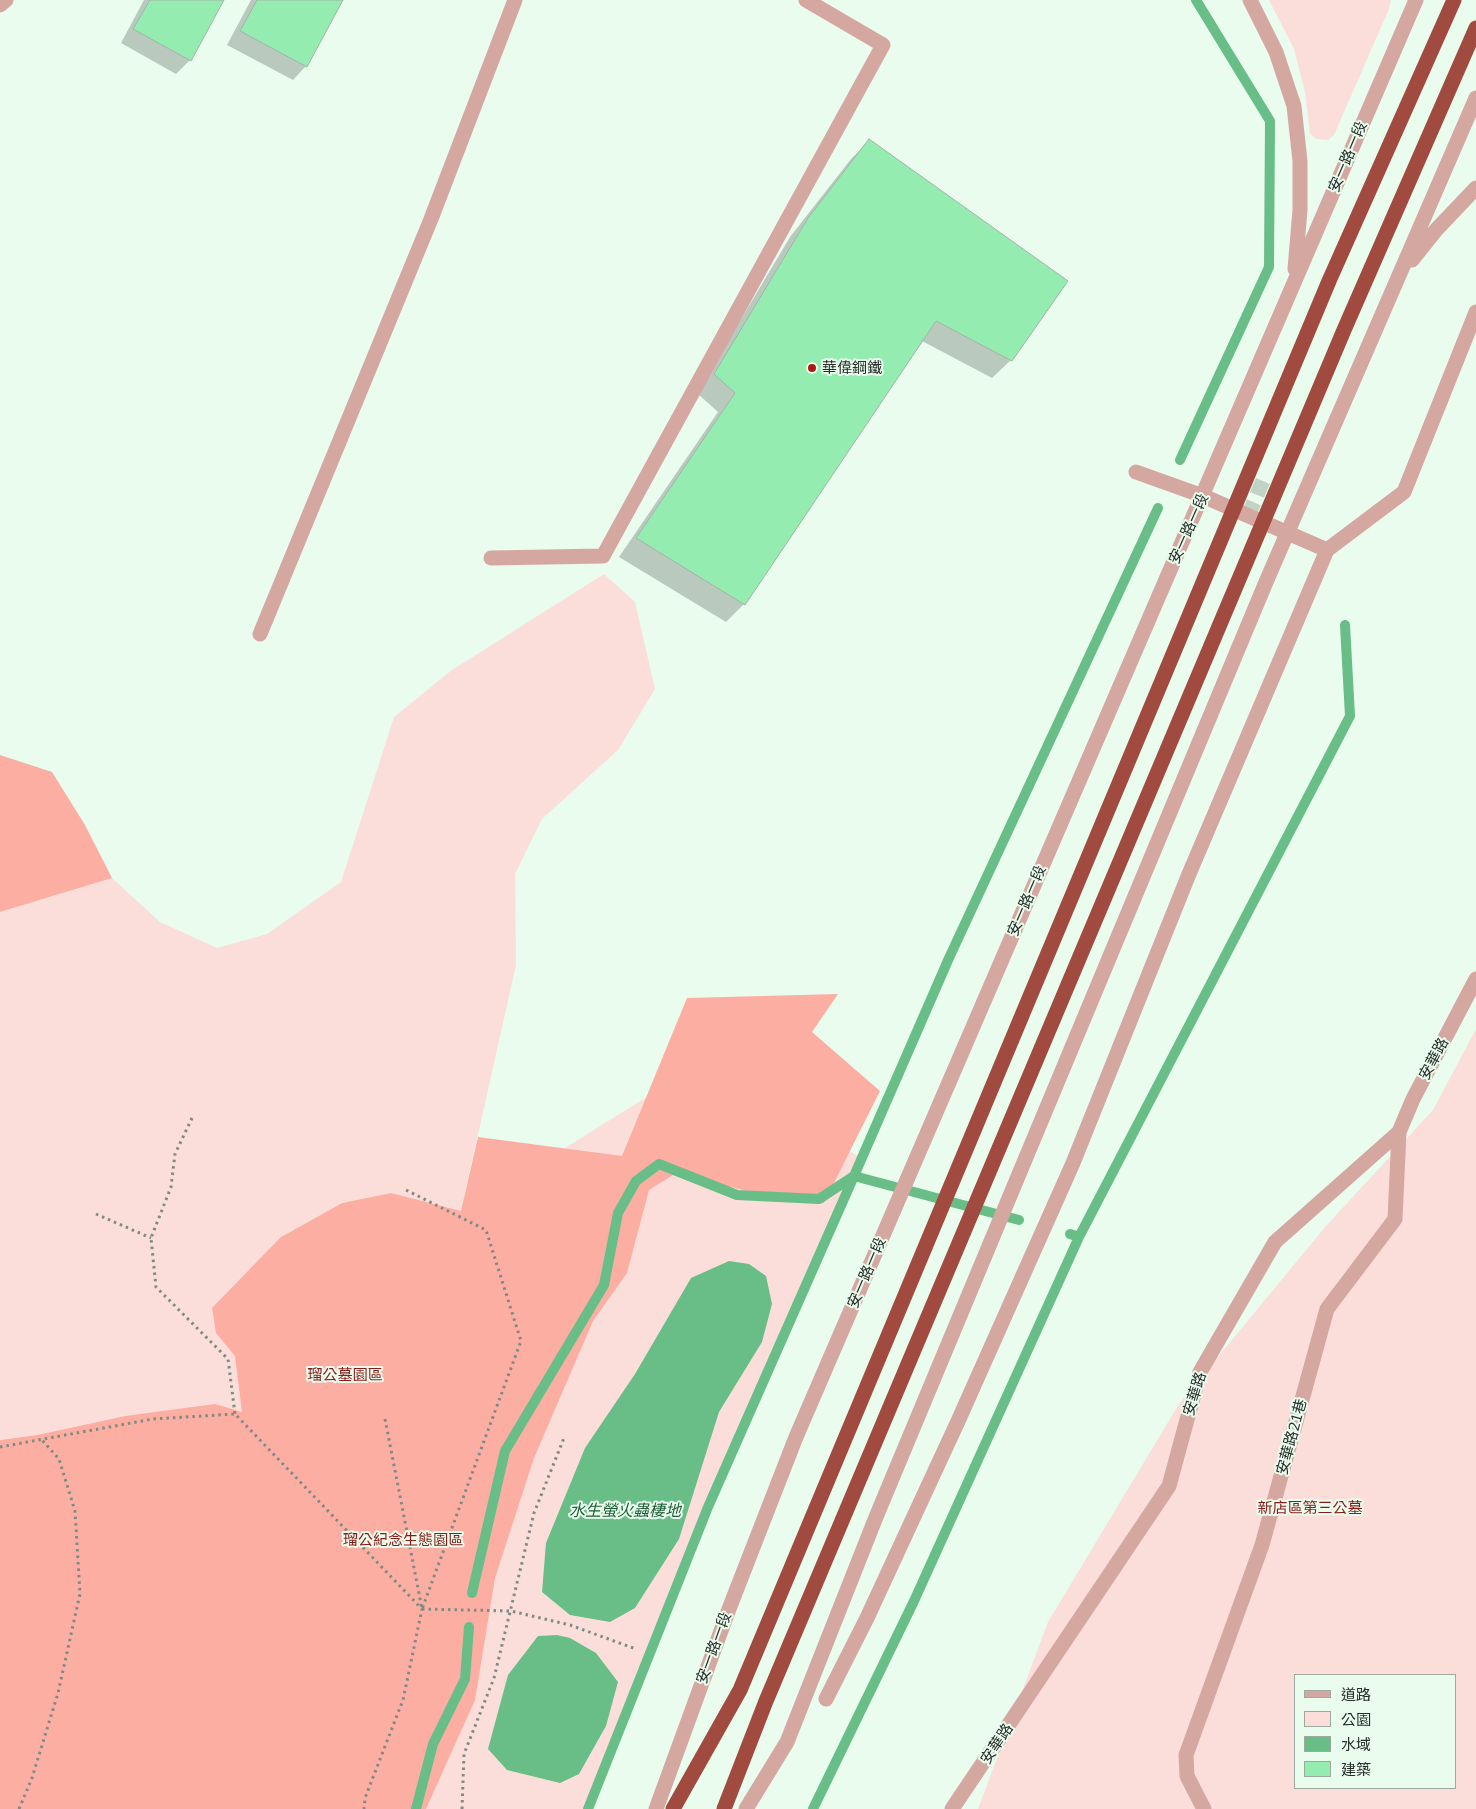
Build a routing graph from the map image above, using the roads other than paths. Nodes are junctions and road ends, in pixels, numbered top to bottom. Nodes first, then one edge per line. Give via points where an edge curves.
1 (6, 0) edge
2 (515, 0) edge
3 (806, 0) edge
4 (1250, 0) edge
5 (1416, 0) edge
6 (1454, 0) edge
7 (0, 6) edge
8 (1476, 28) edge
9 (1476, 98) edge
10 (1476, 188) edge
11 (1400, 275) junction
12 (1294, 282) junction
13 (1476, 312) edge
14 (1136, 472) dead end
15 (1203, 496) junction
16 (1288, 533) junction
17 (1327, 550) junction
18 (491, 558) dead end
19 (260, 634) dead end
20 (1476, 979) edge
21 (1399, 1132) junction
22 (826, 1699) dead end
23 (954, 1808) edge
24 (656, 1809) edge
25 (673, 1809) edge
26 (724, 1809) edge
27 (746, 1809) edge
28 (1204, 1809) edge

1 - 7 street
2 - 19 street via 431,219
3 - 18 street via 883,45 603,556
4 - 12 street via 1276,52 1294,106 1300,161
5 - 12 street, 安一路一段
6 - 25 highway, bridge via 1329,281 740,1690
8 - 26 highway, bridge via 1344,330 774,1683
9 - 11 street
10 - 11 street
11 - 16 street
12 - 15 street, 安一路一段
13 - 17 street via 1404,492
14 - 15 street
15 - 16 street
15 - 24 street, 安一路一段 via 796,1437 728,1609
16 - 17 street
16 - 27 street via 879,1507 787,1742
17 - 22 street via 1189,874 1073,1163 951,1437
20 - 21 street, 安華路
21 - 23 street, 安華路 via 1275,1242 1200,1372 1169,1486
21 - 28 street, 安華路21巷 via 1395,1219 1327,1308 1262,1545 1186,1756 1188,1776

